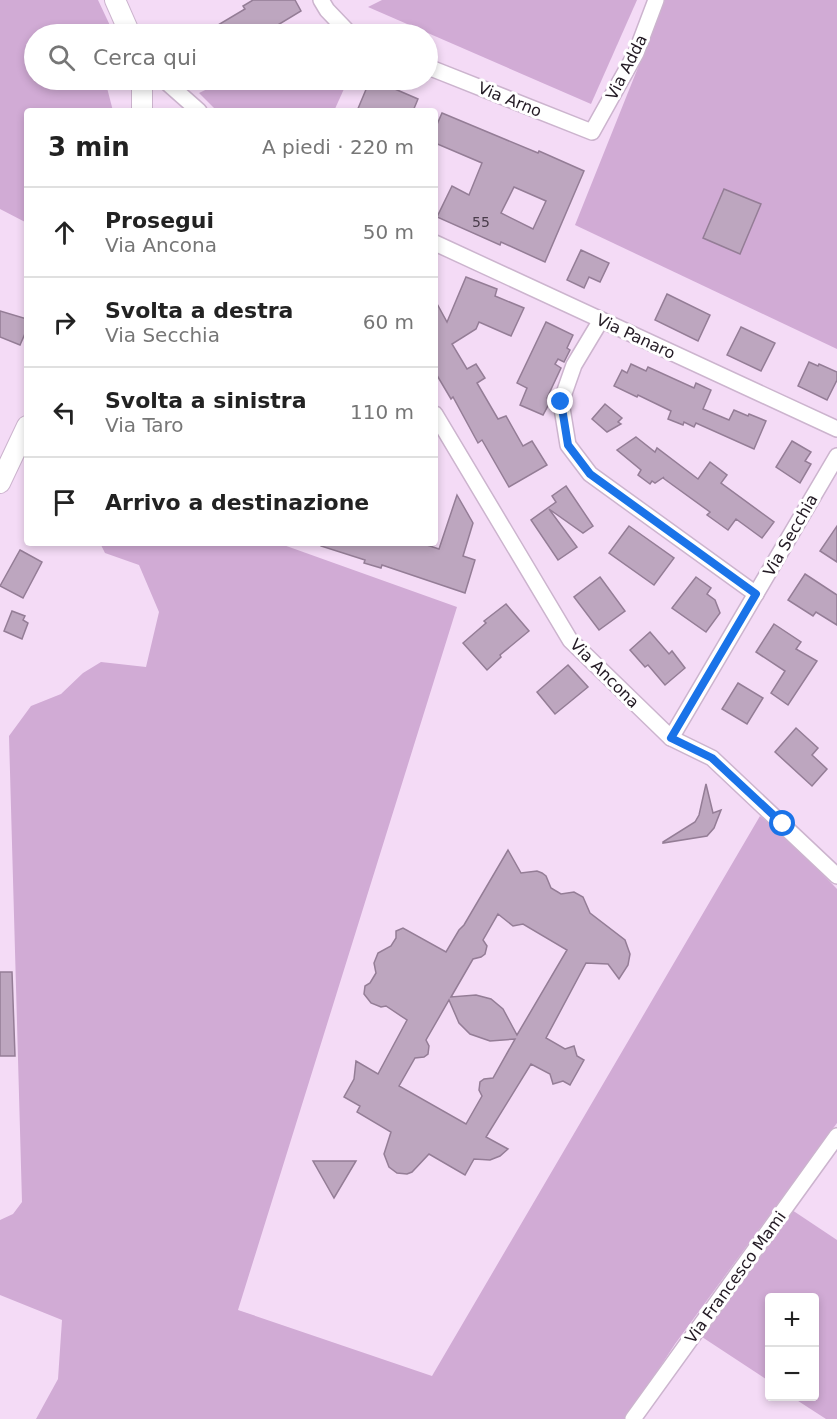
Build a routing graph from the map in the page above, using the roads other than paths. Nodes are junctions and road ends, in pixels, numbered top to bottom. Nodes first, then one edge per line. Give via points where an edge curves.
1 (115, 0) edge
2 (321, 0) edge
3 (656, 0) edge
4 (126, 24) edge
5 (340, 24) edge
6 (438, 71) edge
7 (142, 90) edge
8 (175, 90) edge
9 (142, 108) edge
10 (196, 108) edge
11 (592, 132) joint
12 (438, 244) edge
13 (601, 320) junction
14 (438, 419) edge
15 (837, 429) edge
16 (24, 432) edge
17 (837, 456) edge
18 (0, 483) edge
19 (756, 594) junction
20 (671, 738) junction
21 (837, 876) edge
22 (837, 1136) edge
23 (633, 1419) edge

1 - 4 street
2 - 5 street
3 - 11 street, Via Adda via 636,53
6 - 11 street, Via Arno
7 - 9 street
8 - 10 street
12 - 13 street, Via Panaro
13 - 15 street, Via Panaro
13 - 19 street via 574,365 561,402 568,445 590,474
14 - 20 street, Via Ancona via 570,640
16 - 18 street
17 - 19 street, Via Secchia
19 - 20 street, Via Secchia
20 - 21 street, Via Ancona via 712,758
22 - 23 street, Via Francesco Mami

